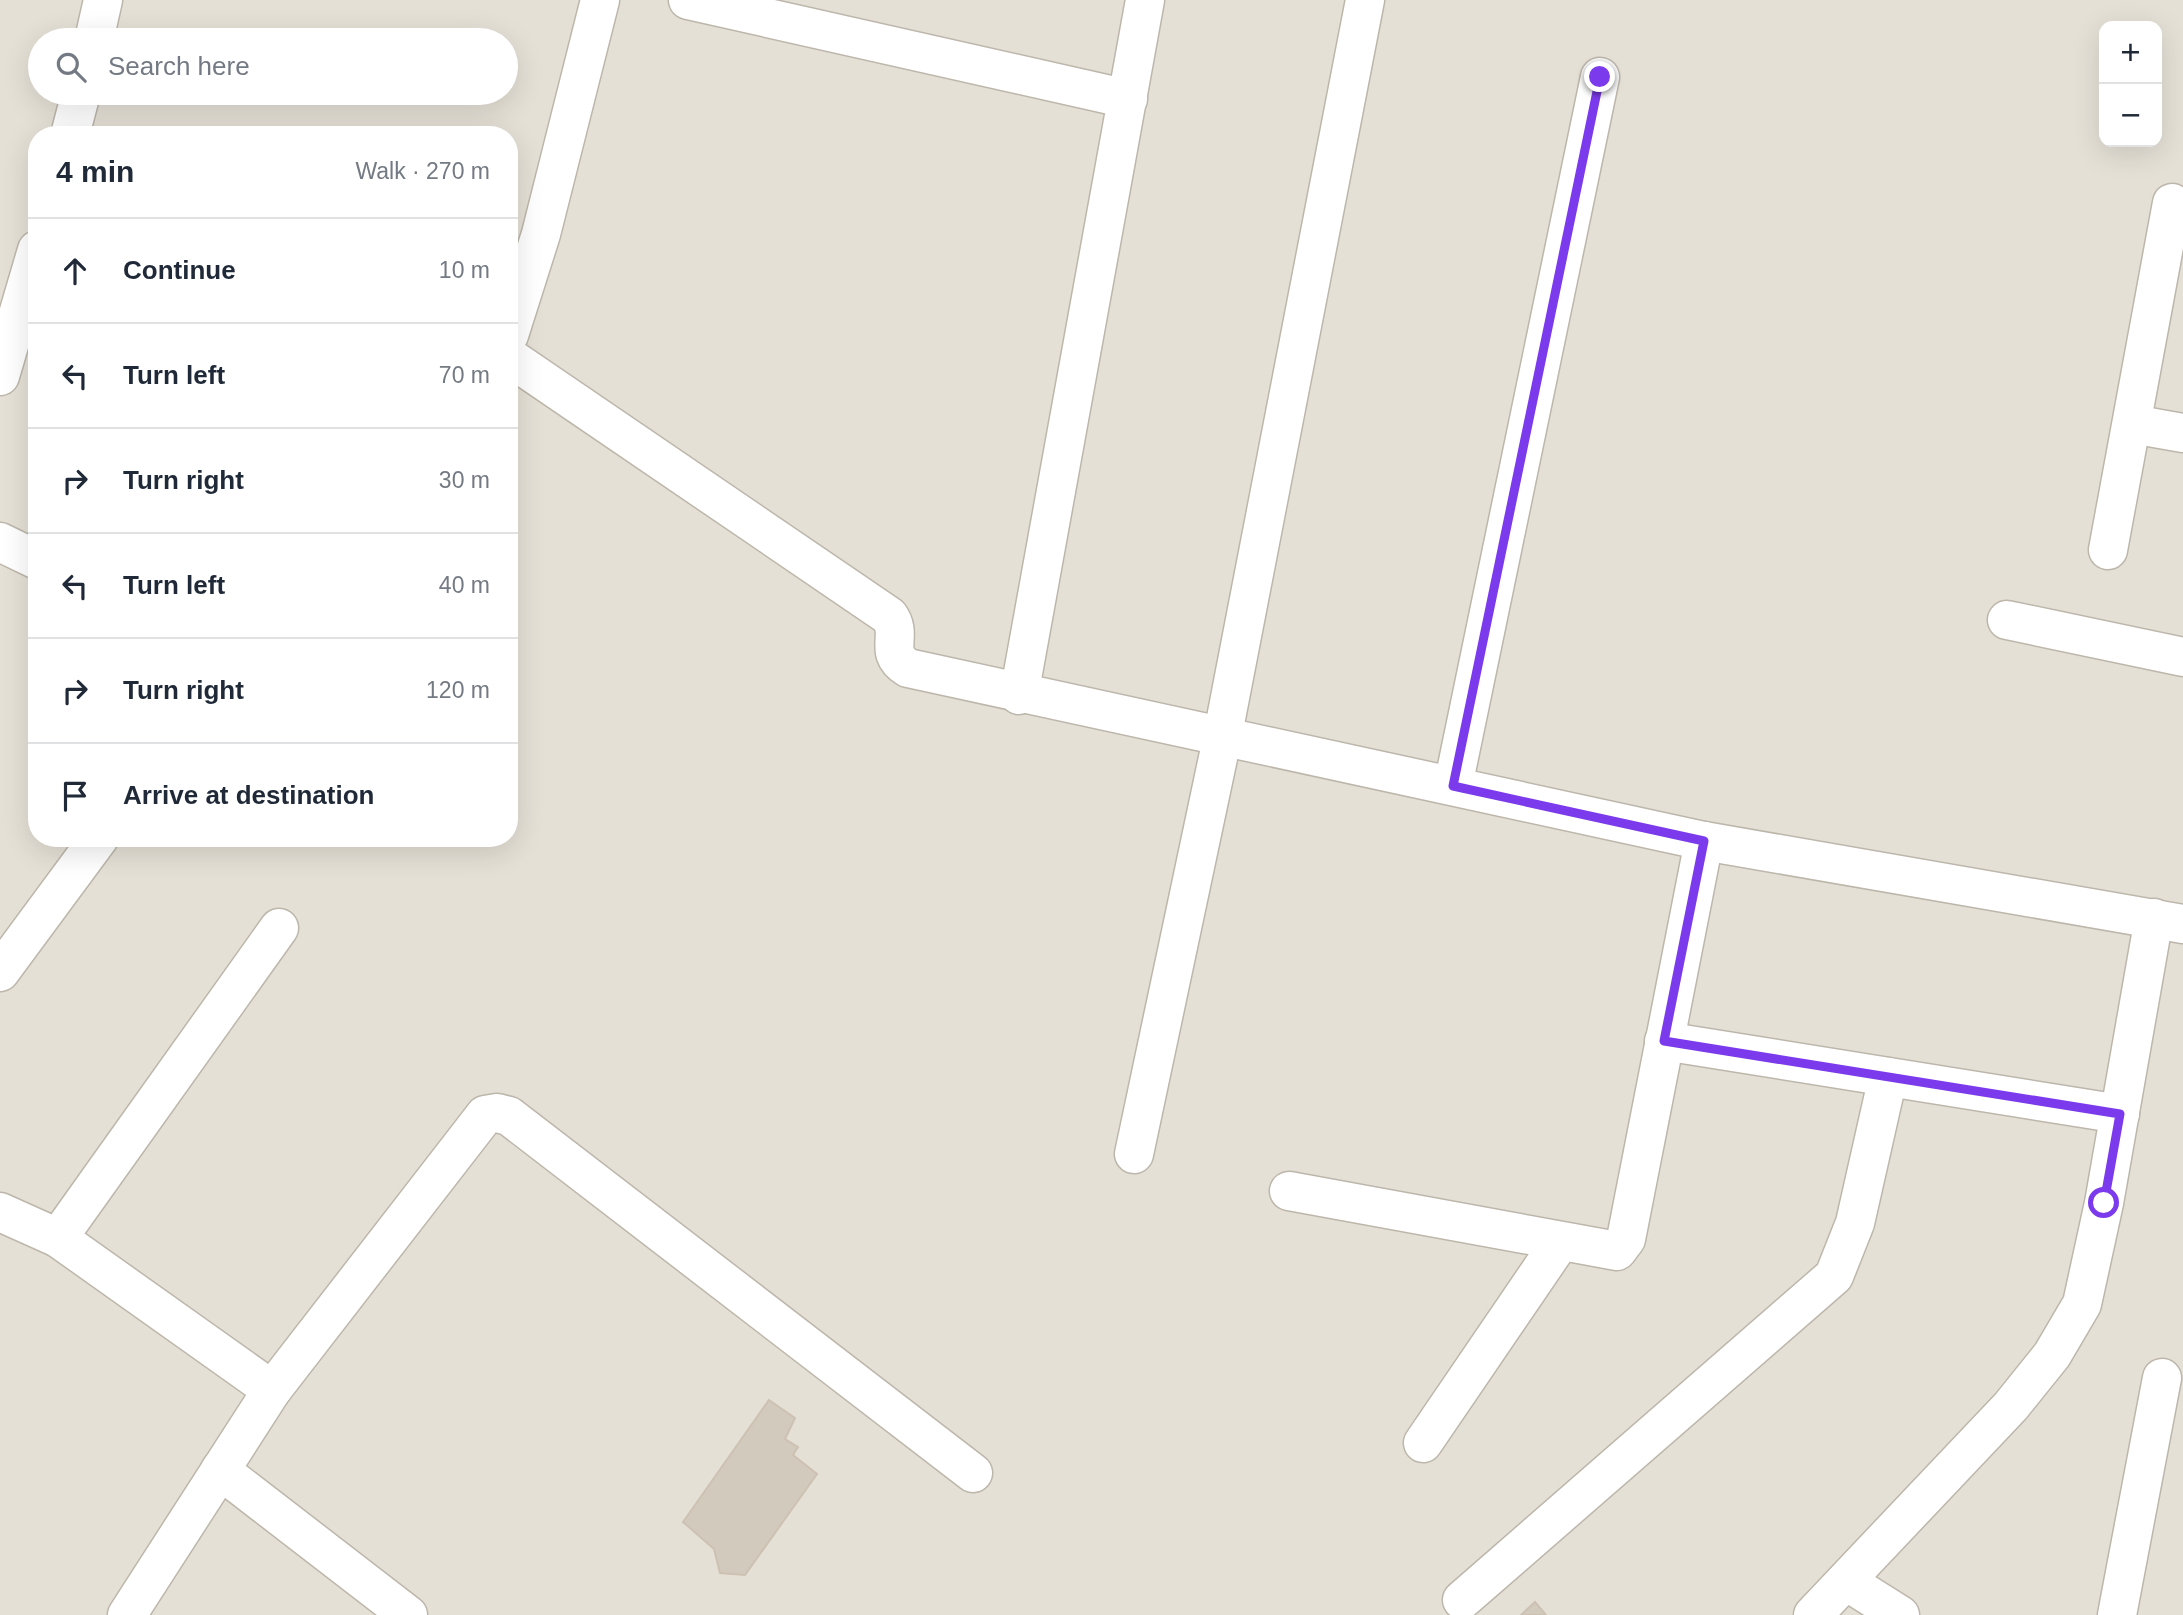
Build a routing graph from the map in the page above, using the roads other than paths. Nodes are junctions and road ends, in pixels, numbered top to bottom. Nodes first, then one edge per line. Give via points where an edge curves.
1 (103, 0) edge
2 (600, 0) edge
3 (688, 0) edge
4 (1145, 0) edge
5 (1365, 0) edge
6 (97, 28) edge
7 (1600, 77) dead end
8 (1128, 99) junction
9 (79, 105) edge
10 (75, 126) edge
11 (2172, 203) dead end
12 (525, 230) edge
13 (518, 276) edge
14 (28, 281) edge
15 (518, 363) edge
16 (0, 376) edge
17 (2132, 424) junction
18 (2183, 433) edge
19 (0, 542) edge
20 (2108, 550) dead end
21 (28, 556) edge
22 (2007, 620) dead end
23 (2183, 657) edge
24 (1019, 695) junction
25 (1222, 738) junction
26 (1453, 786) junction
27 (1704, 841) junction
28 (92, 847) edge
29 (2169, 921) edge
30 (279, 928) dead end
31 (0, 972) edge
32 (1664, 1041) junction
33 (1888, 1077) junction
34 (2120, 1114) junction
35 (1134, 1154) dead end
36 (1289, 1191) dead end
37 (0, 1212) edge
38 (58, 1238) junction
39 (1560, 1242) junction
40 (2162, 1378) dead end
41 (272, 1390) junction
42 (1423, 1443) dead end
43 (220, 1470) junction
44 (974, 1473) dead end
45 (1846, 1581) junction
46 (1462, 1600) dead end
47 (127, 1615) edge
48 (408, 1615) edge
49 (1813, 1615) edge
50 (1900, 1615) edge
51 (2117, 1615) edge

1 - 6 street
2 - 12 street
3 - 8 street
4 - 8 street
5 - 25 street
7 - 26 street
8 - 24 street
9 - 10 street
11 - 17 street
12 - 13 street
14 - 16 street
15 - 24 street via 889,616 894,622 893,652 898,662 919,672
17 - 18 street
17 - 20 street
19 - 21 street
22 - 23 street
24 - 25 street
25 - 26 street
25 - 35 street
26 - 27 street
27 - 29 street
27 - 32 street
28 - 31 street
29 - 34 street
30 - 38 street
32 - 33 street
32 - 39 street via 1626,1239 1617,1251
33 - 34 street
33 - 46 street via 1855,1223 1834,1276
34 - 45 street via 2082,1304 2052,1355 2011,1406
36 - 39 street
37 - 38 street
38 - 41 street
39 - 42 street
40 - 51 street
41 - 43 street
41 - 44 street via 485,1115 497,1113 509,1116
43 - 47 street
43 - 48 street
45 - 49 street
45 - 50 street

